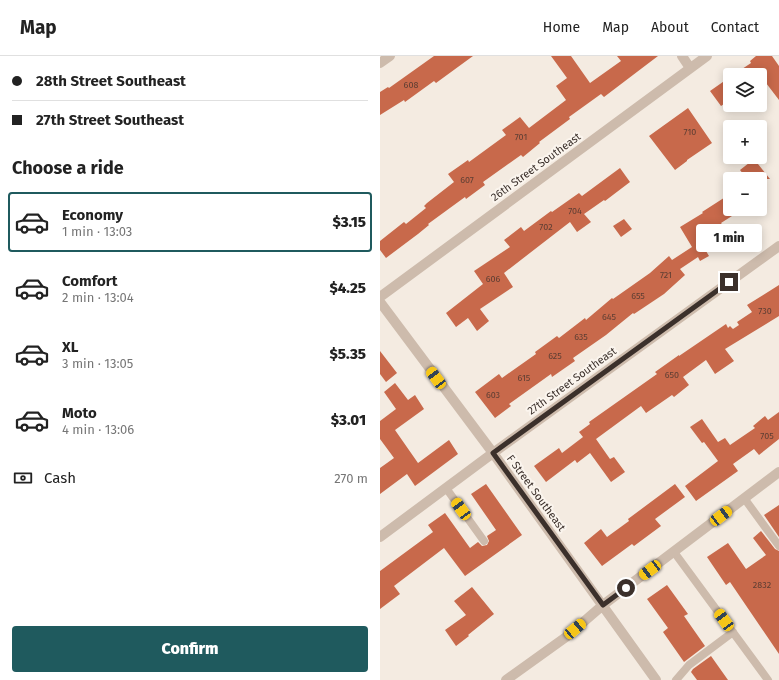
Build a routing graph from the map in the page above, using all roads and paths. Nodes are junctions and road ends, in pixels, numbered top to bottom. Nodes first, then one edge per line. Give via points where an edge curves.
1 (390, 56) edge
2 (682, 56) edge
3 (707, 56) edge
4 (380, 63) edge
5 (690, 68) junction
6 (779, 246) edge
7 (380, 297) edge
8 (380, 302) edge
9 (493, 453) junction
10 (779, 472) edge
11 (446, 488) junction
12 (744, 498) junction
13 (380, 537) edge
14 (484, 541) dead end
15 (779, 546) edge
16 (674, 552) junction
17 (603, 605) junction
18 (733, 632) junction
19 (506, 680) edge
20 (656, 680) edge
21 (676, 680) edge
22 (768, 680) edge

1 - 4 street
2 - 5 street
3 - 5 street, 26th Street Southeast
5 - 7 street, 26th Street Southeast
6 - 9 street, 27th Street Southeast
8 - 9 street, F Street Southeast
9 - 11 street, 27th Street Southeast
9 - 17 street, F Street Southeast
10 - 12 street
11 - 13 street, 27th Street Southeast
11 - 14 lane
12 - 15 lane
12 - 16 street
16 - 17 street
16 - 18 lane
17 - 19 street via 566,637
17 - 20 street, F Street Southeast
18 - 21 lane via 689,665
18 - 22 lane

